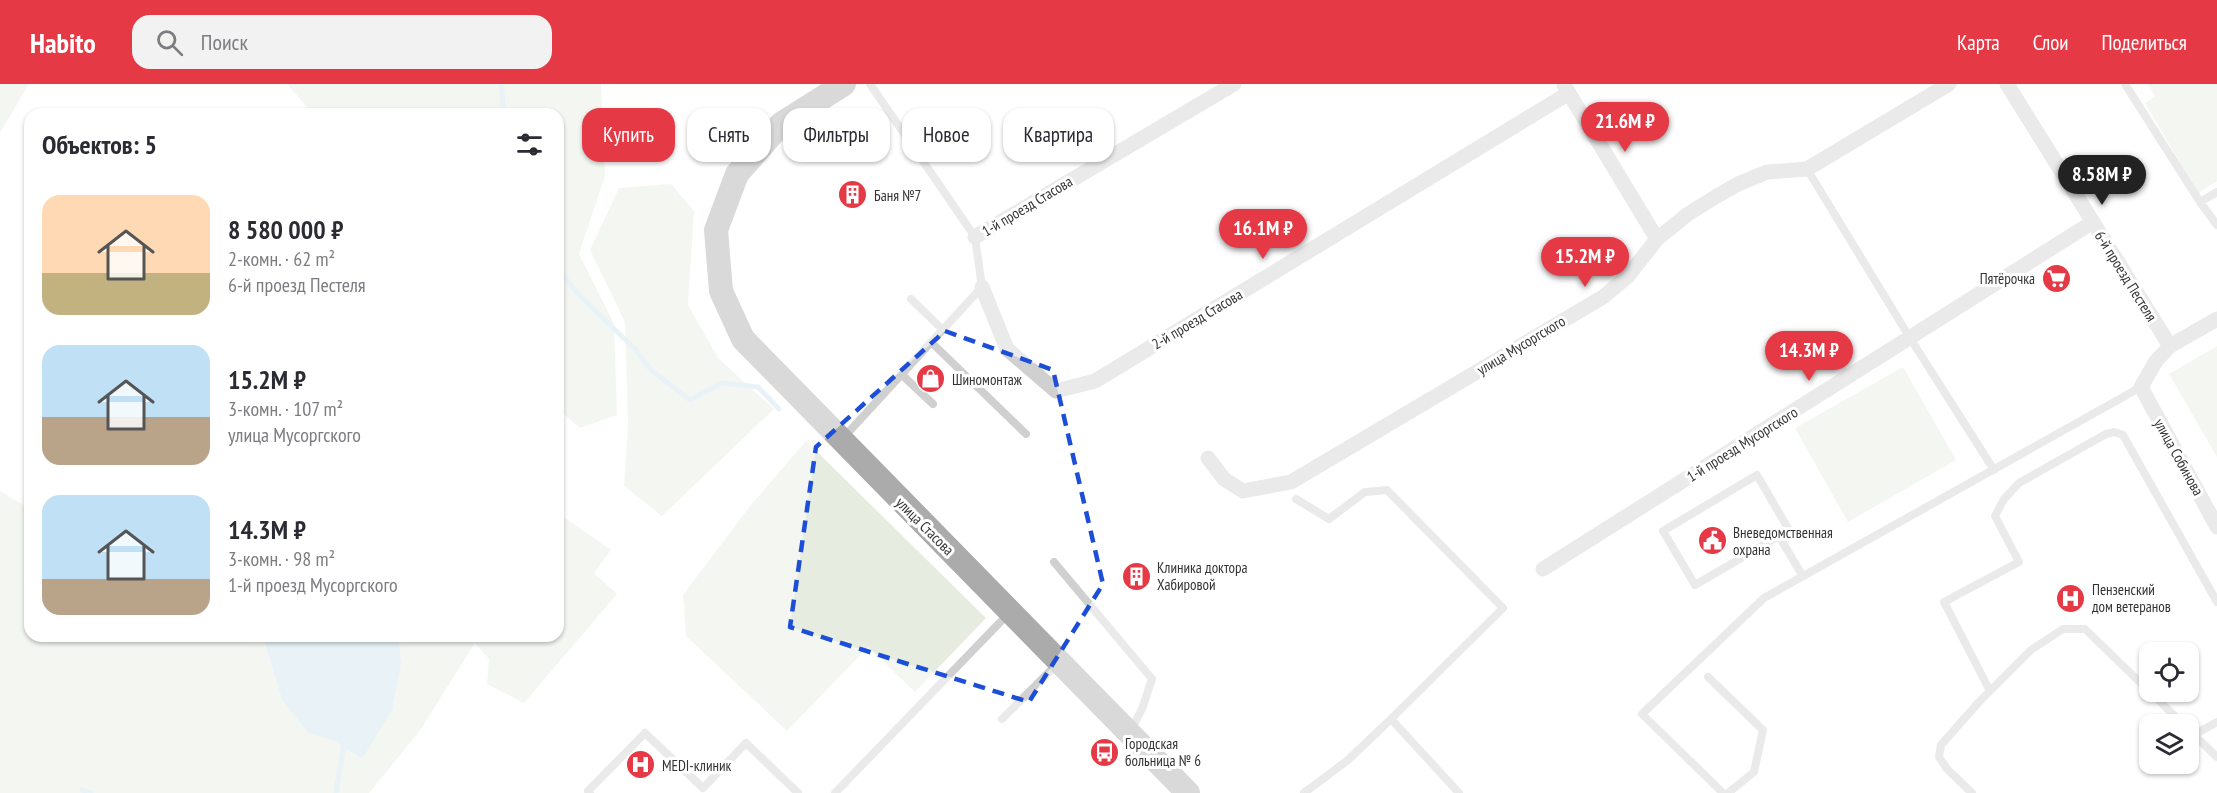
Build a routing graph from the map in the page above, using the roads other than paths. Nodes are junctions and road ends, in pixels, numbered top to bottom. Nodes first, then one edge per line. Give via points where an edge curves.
1 (844, 84) edge
2 (870, 84) edge
3 (1234, 84) edge
4 (1949, 84) edge
5 (2007, 84) edge
6 (2125, 84) edge
7 (1566, 88) edge
8 (1807, 169) junction
9 (2217, 192) edge
10 (2200, 202) junction
11 (2092, 222) junction
12 (2217, 225) edge
13 (975, 237) junction
14 (1657, 239) junction
15 (982, 287) junction
16 (911, 299) dead end
17 (2217, 319) edge
18 (942, 329) junction
19 (1910, 338) junction
20 (931, 342) junction
21 (2170, 346) junction
22 (901, 374) junction
23 (2140, 387) junction
24 (933, 404) dead end
25 (1026, 434) dead end
26 (841, 441) junction
27 (1208, 458) dead end
28 (1994, 470) junction
29 (1296, 499) dead end
30 (2217, 526) edge
31 (1779, 536) junction
32 (1054, 562) dead end
33 (1543, 569) dead end
34 (1802, 575) junction
35 (2217, 602) edge
36 (1010, 612) junction
37 (1059, 662) junction
38 (1708, 677) dead end
39 (1990, 691) junction
40 (2173, 714) edge
41 (1002, 719) dead end
42 (1391, 719) junction
43 (2217, 722) edge
44 (2199, 729) edge
45 (1129, 734) junction
46 (2199, 740) edge
47 (2217, 757) edge
48 (590, 793) edge
49 (798, 793) edge
50 (835, 793) edge
51 (1188, 793) edge
52 (1304, 793) edge
53 (1460, 793) edge
54 (1723, 793) edge
55 (1728, 793) edge
56 (1972, 793) edge

1 - 26 main road, улица Стасова via 781,124 736,174 716,230 721,291 743,339
2 - 13 lane
3 - 13 street, 1-й проезд Стасова
4 - 8 street, улица Мусоргского
5 - 11 street, 6-й проезд Пестеля
6 - 10 lane
7 - 14 street
7 - 15 street, 2-й проезд Стасова via 1095,381 1056,391 1007,349
8 - 14 street, улица Мусоргского via 1767,172 1738,184 1688,214
8 - 19 lane
9 - 10 lane
10 - 12 lane
11 - 19 street, 1-й проезд Мусоргского
11 - 21 street, 6-й проезд Пестеля
13 - 15 lane
14 - 27 street, улица Мусоргского via 1626,277 1603,297 1291,482 1243,491 1224,479
15 - 18 lane
16 - 18 lane
17 - 21 street
18 - 20 lane
19 - 28 lane
19 - 33 street, 1-й проезд Мусоргского
20 - 22 lane
20 - 25 lane
21 - 23 street
22 - 24 lane
22 - 26 lane
23 - 28 lane
23 - 30 street, улица Собинова
26 - 36 main road, улица Стасова
28 - 34 lane
29 - 42 lane via 1329,519 1365,492 1387,490 1503,608
31 - 31 lane via 1789,530 1757,475 1663,531 1695,585
31 - 34 lane
32 - 45 lane via 1152,679
34 - 54 lane via 1764,598 1642,714
35 - 39 lane via 2123,435 2106,434 2019,483 1995,516 2019,562 1944,602
36 - 37 main road, улица Стасова
36 - 50 lane via 931,699
37 - 41 lane
37 - 45 main road, улица Стасова
38 - 55 lane via 1763,730 1754,772
39 - 40 lane via 2031,650 2055,634 2063,629 2085,629
39 - 56 lane via 1941,745 1939,757
42 - 52 lane via 1348,760
42 - 53 lane
43 - 44 lane
45 - 51 main road, улица Стасова
46 - 47 lane
48 - 49 lane via 645,732 703,788 746,743

